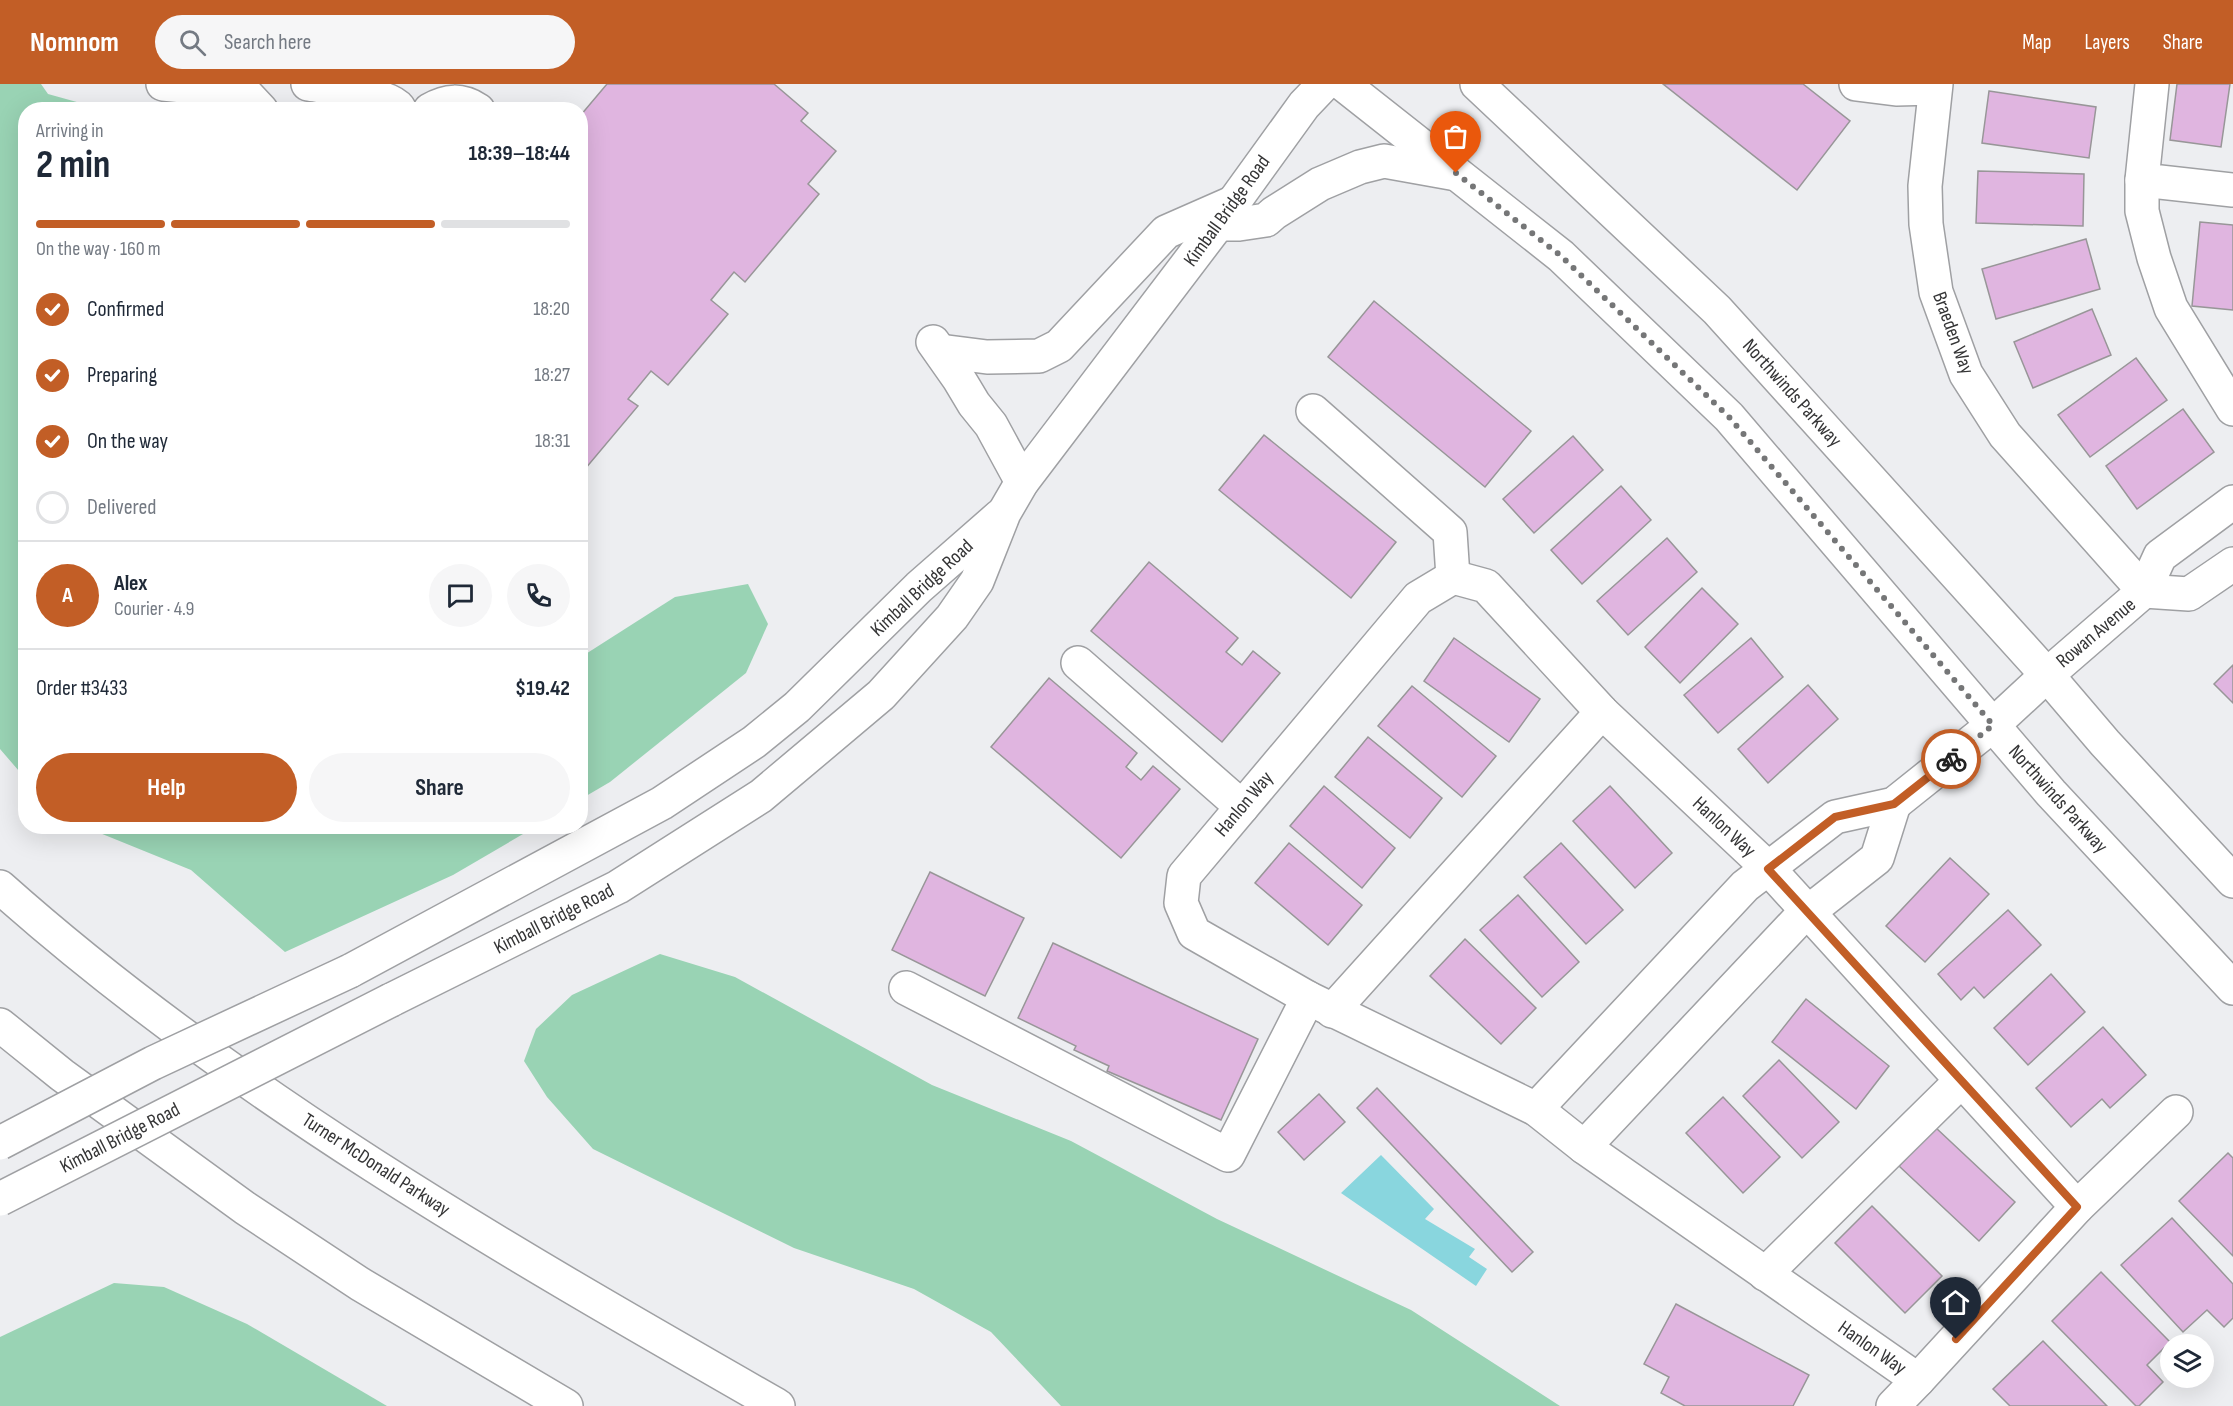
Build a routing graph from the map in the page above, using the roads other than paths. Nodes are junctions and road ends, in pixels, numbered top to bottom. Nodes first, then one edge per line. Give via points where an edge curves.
1 (163, 84) edge
2 (308, 84) edge
3 (1324, 84) edge
4 (1343, 84) edge
5 (1477, 84) edge
6 (1856, 84) edge
7 (2152, 84) edge
8 (1935, 86) edge
9 (252, 95) edge
10 (392, 102) edge
11 (1456, 173) junction
12 (2142, 180) junction
13 (2233, 190) edge
14 (1225, 213) junction
15 (2233, 409) edge
16 (1313, 411) dead end
17 (1022, 482) junction
18 (2233, 502) edge
19 (1004, 513) junction
20 (2233, 564) edge
21 (1453, 577) junction
22 (2144, 591) junction
23 (1078, 663) dead end
24 (2047, 675) junction
25 (1602, 712) junction
26 (1993, 725) junction
27 (1894, 804) junction
28 (1242, 807) junction
29 (1768, 869) junction
30 (2233, 881) edge
31 (0, 887) edge
32 (1808, 913) junction
33 (906, 988) dead end
34 (2233, 988) edge
35 (1320, 1005) junction
36 (0, 1026) edge
37 (1961, 1081) junction
38 (1536, 1109) junction
39 (2176, 1112) dead end
40 (0, 1143) edge
41 (1584, 1147) junction
42 (0, 1199) edge
43 (2077, 1207) junction
44 (1766, 1274) junction
45 (1918, 1380) junction
46 (566, 1406) edge
47 (778, 1406) edge
48 (1893, 1406) edge

1 - 9 main road
2 - 10 main road
3 - 14 main road, Kimball Bridge Road via 1304,105
4 - 11 main road, Northwinds Parkway
5 - 24 main road, Northwinds Parkway via 1717,310
6 - 8 main road via 1896,89
7 - 12 main road
8 - 22 main road, Braeden Way via 1925,186 1926,224 1936,292 1966,374 2005,435
11 - 14 main road via 1384,161 1320,184 1266,220 1239,224
11 - 26 main road, Northwinds Parkway via 1561,256 1729,417
12 - 13 main road
12 - 15 main road via 2142,211 2171,308
14 - 17 main road, Kimball Bridge Road
14 - 17 main road via 1166,232 1059,346 1039,356 987,357 936,346 991,425
16 - 21 main road via 1450,532
17 - 19 main road, Kimball Bridge Road
18 - 22 main road, Rowan Avenue via 2160,556
19 - 40 main road, Kimball Bridge Road, bridge via 919,587 797,707 754,742 662,803 350,971 153,1063
19 - 42 main road, Kimball Bridge Road, bridge via 977,581 952,617 881,695 761,795 618,887
20 - 22 main road, Rowan Avenue via 2189,594
21 - 25 main road, Hanlon Way via 1486,586
21 - 28 main road, Hanlon Way via 1418,598
22 - 24 main road, Rowan Avenue
23 - 28 main road
24 - 26 main road, Rowan Avenue
24 - 30 main road, Northwinds Parkway
25 - 29 main road, Hanlon Way
25 - 35 main road
26 - 27 main road, Rowan Avenue
26 - 34 main road, Northwinds Parkway
27 - 29 main road via 1835,817
27 - 32 main road via 1877,858
28 - 35 main road, Hanlon Way via 1184,876 1181,903 1194,933
29 - 32 main road, Hanlon Way
29 - 38 main road via 1745,886
31 - 47 main road, Turner McDonald Parkway via 155,1014 262,1091 504,1247
32 - 37 main road, Hanlon Way
32 - 41 main road
33 - 35 main road via 1228,1155
35 - 38 main road, Hanlon Way
36 - 46 main road via 245,1208 360,1284
37 - 43 main road, Hanlon Way
37 - 44 main road
38 - 41 main road, Hanlon Way
39 - 43 main road
41 - 44 main road, Hanlon Way
43 - 45 main road, Hanlon Way
44 - 45 main road, Hanlon Way
45 - 48 main road

